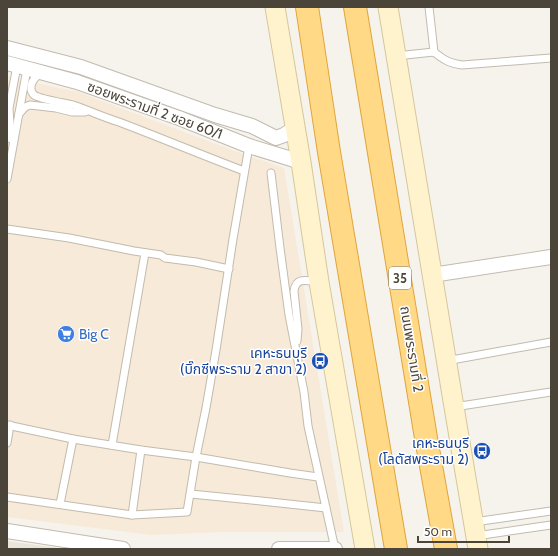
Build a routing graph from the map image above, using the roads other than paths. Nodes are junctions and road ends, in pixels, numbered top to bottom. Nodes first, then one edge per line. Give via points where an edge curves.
1 (275, 7) edge
2 (307, 7) edge
3 (355, 7) edge
4 (388, 7) edge
5 (429, 7) edge
6 (7, 48) edge
7 (434, 52) junction
8 (396, 56) junction
9 (551, 58) edge
10 (17, 66) edge
11 (46, 74) junction
12 (91, 112) junction
13 (18, 116) junction
14 (295, 128) junction
15 (249, 146) junction
16 (12, 148) junction
17 (301, 162) junction
18 (244, 171) junction
19 (271, 173) dead end
20 (7, 179) edge
21 (7, 228) edge
22 (145, 253) junction
23 (551, 257) edge
24 (229, 269) junction
25 (432, 275) junction
26 (319, 282) junction
27 (551, 342) edge
28 (297, 354) junction
29 (446, 361) junction
30 (551, 392) edge
31 (454, 407) junction
32 (9, 425) edge
33 (73, 439) junction
34 (7, 442) edge
35 (112, 445) junction
36 (141, 450) junction
37 (196, 456) junction
38 (318, 476) junction
39 (191, 494) junction
40 (7, 496) edge
41 (60, 504) junction
42 (326, 508) junction
43 (551, 511) edge
44 (132, 515) junction
45 (551, 525) edge
46 (7, 532) edge
47 (476, 536) edge
48 (123, 549) edge
49 (279, 549) edge
50 (335, 549) edge
51 (365, 549) edge
52 (396, 549) edge
53 (446, 549) edge

1 - 14 main road
2 - 52 highway
3 - 53 highway, ถนนพระรามที่ 2 / 35
4 - 8 main road, 35
5 - 7 lane
6 - 14 street, ซอยพระรามที่ 2 ซอย 60/1 via 81,67 216,116 252,126 276,138
7 - 8 lane
7 - 9 lane via 446,61 462,65
8 - 25 main road, 35
10 - 11 street, ซอยพระรามที่ 2 ซอย 60/1
10 - 13 lane
10 - 16 lane via 8,108
11 - 12 lane via 37,75 32,82 31,90 35,96 74,105
11 - 15 street, ซอยพระรามที่ 2 ซอย 60/1 via 101,90
12 - 13 lane via 72,112 30,105
12 - 18 lane
13 - 16 lane
14 - 17 main road
15 - 17 street, ซอยพระรามที่ 2 ซอย 60/1
15 - 18 lane
16 - 20 lane
17 - 26 main road
18 - 24 lane
19 - 28 lane via 289,315
21 - 22 lane
22 - 24 lane
22 - 35 lane
23 - 25 street
24 - 37 lane
25 - 29 main road, 35
26 - 28 lane via 301,281 295,285
26 - 51 main road
27 - 29 lane
28 - 38 lane
29 - 31 main road, 35
30 - 31 lane
31 - 47 main road, 35
32 - 33 lane
32 - 34 lane
33 - 35 lane
33 - 41 lane
35 - 36 lane
36 - 37 lane
36 - 44 lane
37 - 38 lane
37 - 39 lane
38 - 42 lane
39 - 42 lane
39 - 44 lane via 188,512
40 - 41 lane
41 - 44 lane
42 - 50 lane
43 - 47 lane
45 - 47 lane
46 - 48 street
49 - 50 street

